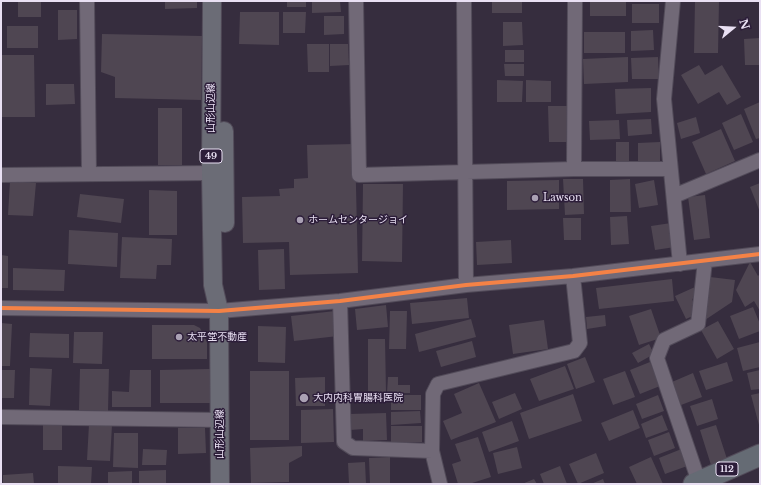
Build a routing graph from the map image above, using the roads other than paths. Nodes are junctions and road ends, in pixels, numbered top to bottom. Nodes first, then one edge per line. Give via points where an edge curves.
1 (87, 1) edge
2 (212, 1) edge
3 (222, 1) edge
4 (356, 1) edge
5 (464, 1) edge
6 (575, 1) edge
7 (674, 1) edge
8 (760, 160) edge
9 (574, 169) junction
10 (670, 169) junction
11 (466, 172) junction
12 (211, 173) junction
13 (89, 174) junction
14 (1, 175) edge
15 (674, 196) junction
16 (760, 254) edge
17 (706, 261) junction
18 (680, 264) junction
19 (573, 276) junction
20 (466, 285) junction
21 (340, 301) junction
22 (1, 308) edge
23 (219, 311) junction
24 (1, 417) edge
25 (221, 420) junction
26 (432, 451) junction
27 (760, 455) edge
28 (702, 482) edge
29 (220, 484) edge
30 (440, 484) edge

1 - 13 street
2 - 12 main road, 山形山辺線 / 49
3 - 23 main road, 山形山辺線 / 49 via 225,285
4 - 11 street via 359,175
5 - 11 street
6 - 9 street
7 - 10 street via 664,99
8 - 15 street
9 - 10 street
9 - 11 street
10 - 15 street
11 - 20 street
12 - 13 street
12 - 23 main road, 山形山辺線 / 49 via 213,285
13 - 14 street
15 - 18 street
16 - 17 street
17 - 18 street
17 - 28 street via 698,324 664,340 657,358
18 - 19 street
19 - 20 street
19 - 26 street via 580,343 574,351 438,384 433,394
20 - 21 street
21 - 23 street
21 - 26 street via 344,442 353,448
22 - 23 street
23 - 25 main road, 山形山辺線 / 49
24 - 25 street
25 - 29 main road, 山形山辺線 / 49
26 - 30 street
27 - 28 highway, 112

